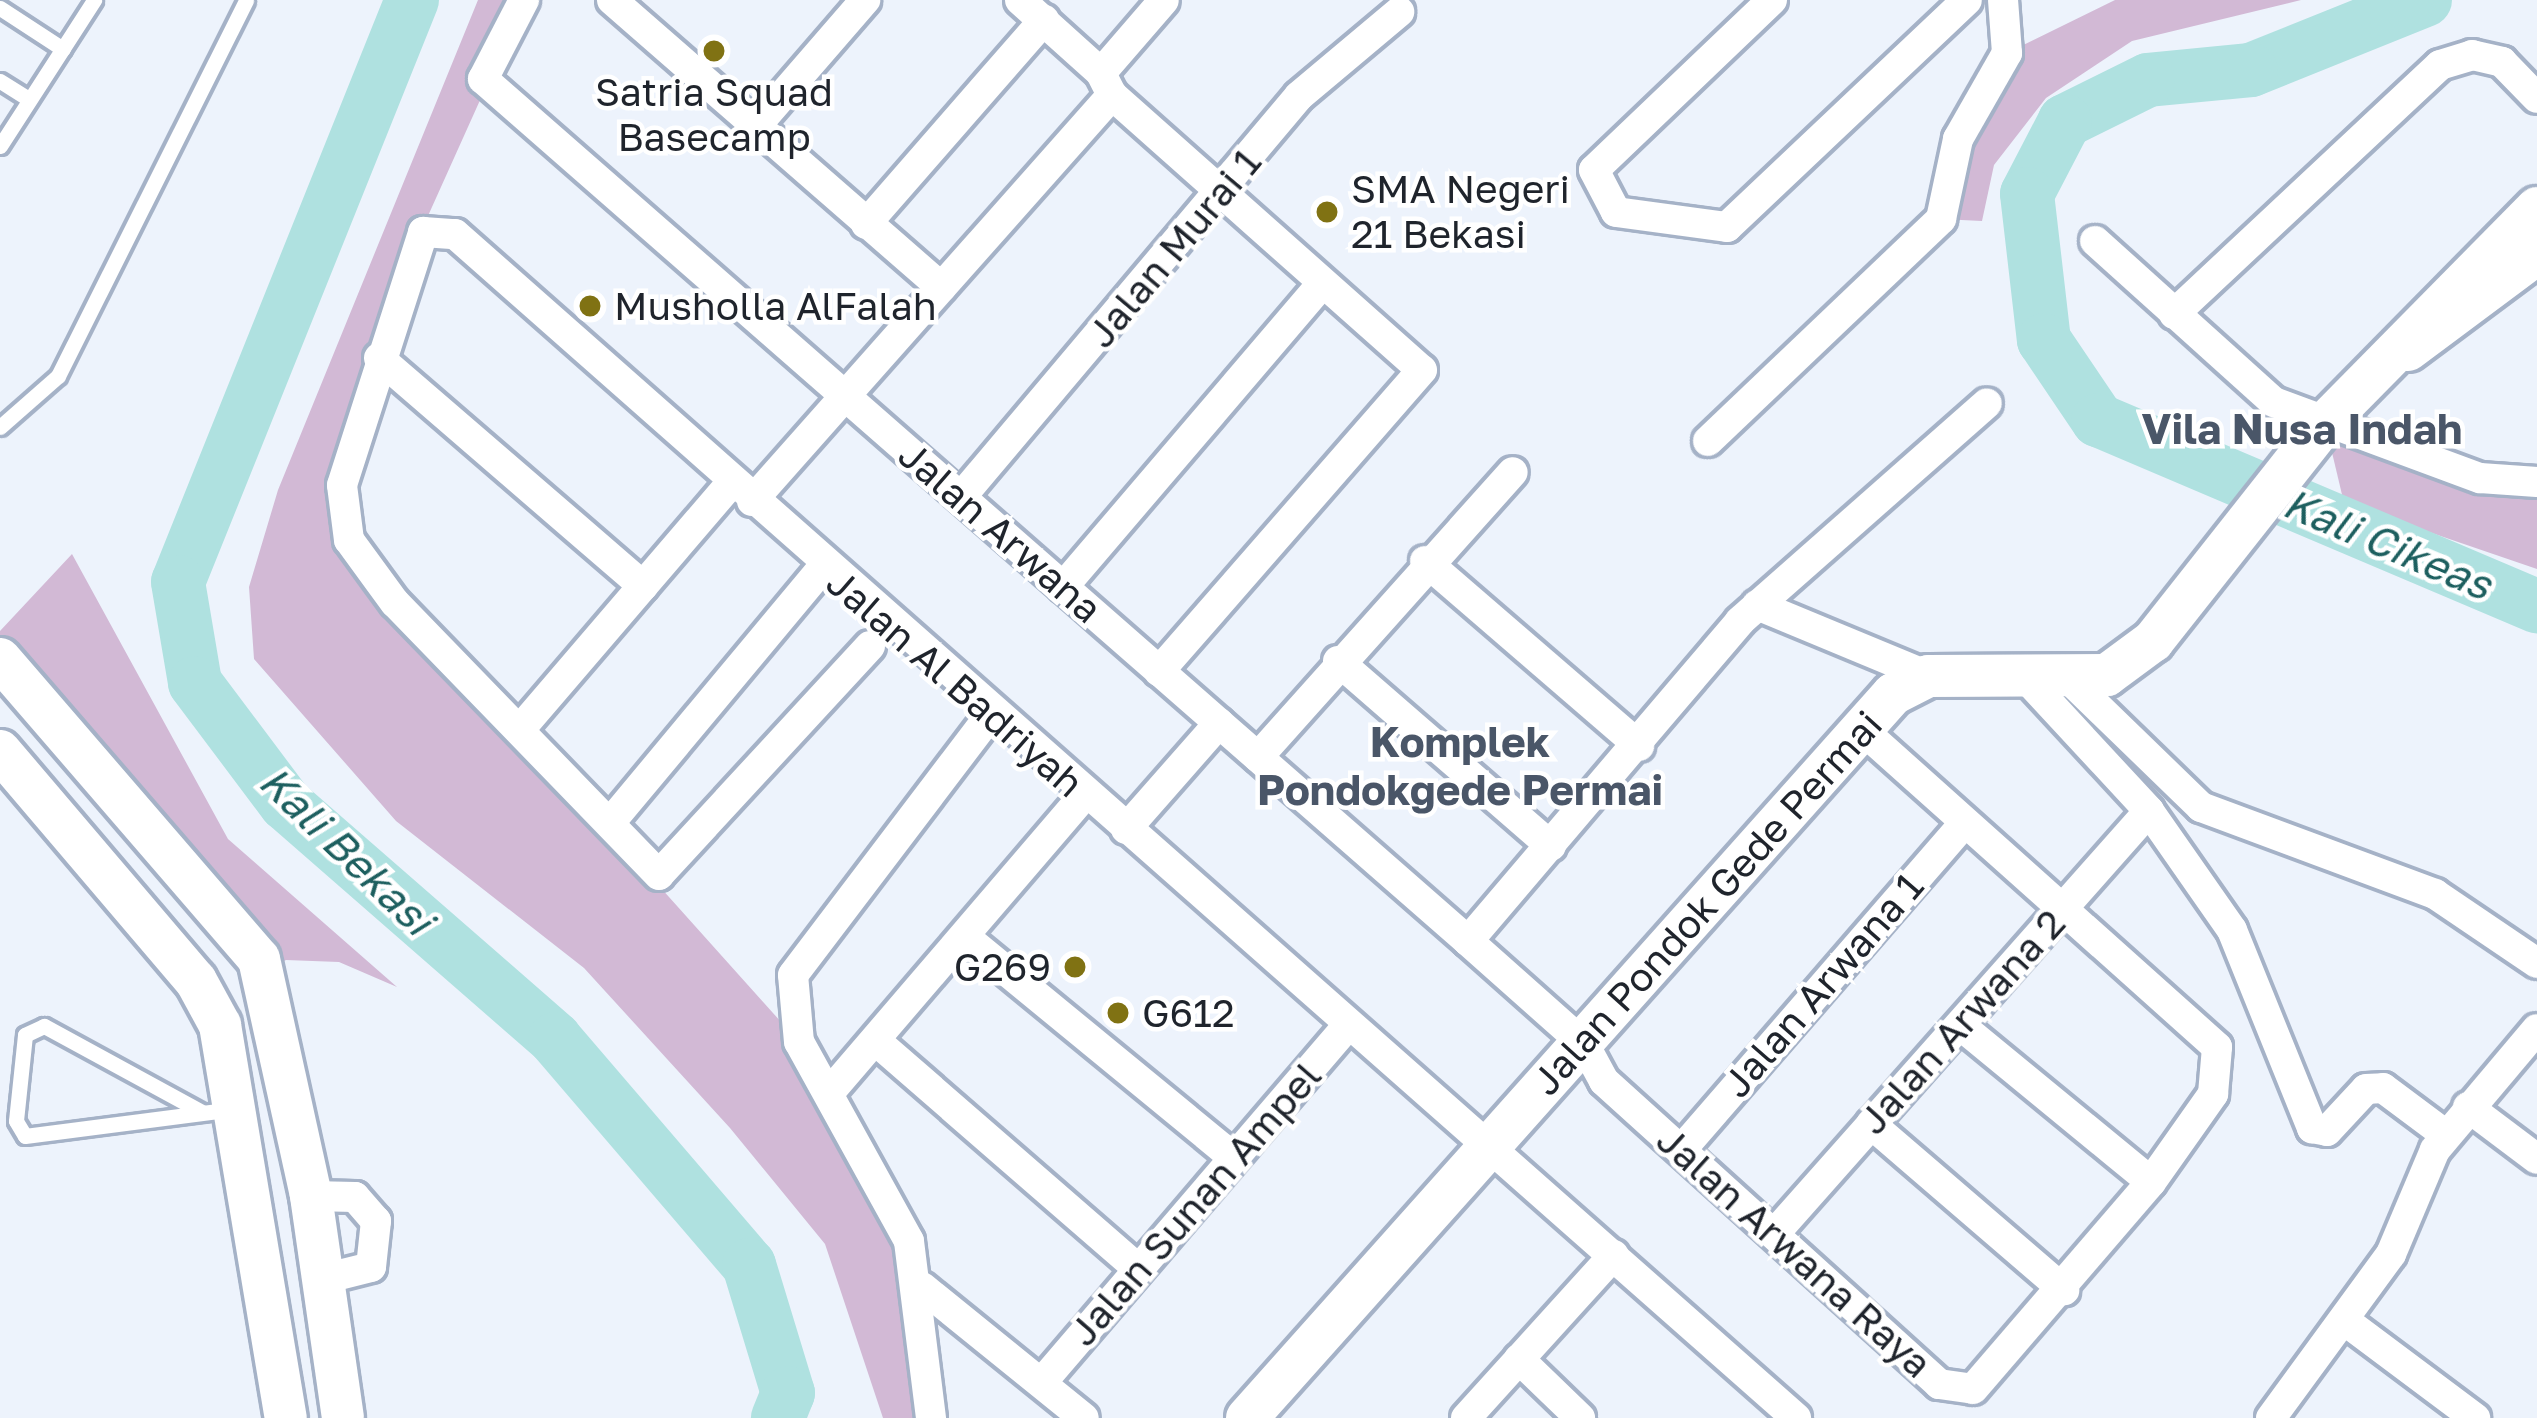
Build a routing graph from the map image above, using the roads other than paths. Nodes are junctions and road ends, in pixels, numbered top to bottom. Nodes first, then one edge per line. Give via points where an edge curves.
1 (93, 0) edge
2 (246, 0) edge
3 (524, 0) edge
4 (612, 0) edge
5 (865, 0) edge
6 (1164, 0) edge
7 (1772, 0) edge
8 (1967, 0) edge
9 (2003, 0) edge
10 (0, 8) edge
11 (1032, 10) edge
12 (1400, 12) dead end
13 (63, 49) junction
14 (0, 81) edge
15 (1106, 84) junction
16 (2537, 98) edge
17 (29, 99) junction
18 (756, 126) junction
19 (0, 146) edge
20 (1221, 198) junction
21 (2537, 208) edge
22 (866, 224) junction
23 (2095, 241) dead end
24 (2537, 254) edge
25 (1322, 284) junction
26 (941, 287) junction
27 (2174, 314) junction
28 (2396, 356) junction
29 (380, 358) junction
30 (843, 394) junction
31 (1987, 403) dead end
32 (0, 427) edge
33 (2317, 431) junction
34 (1708, 441) dead end
35 (1513, 472) dead end
36 (2537, 482) edge
37 (742, 492) junction
38 (961, 497) junction
39 (1425, 561) junction
40 (822, 568) junction
41 (643, 586) junction
42 (1063, 586) junction
43 (1757, 605) junction
44 (870, 646) dead end
45 (0, 659) edge
46 (1338, 661) junction
47 (1159, 671) junction
48 (1928, 676) junction
49 (2026, 678) junction
50 (2072, 681) junction
51 (991, 714) junction
52 (1219, 723) junction
53 (522, 727) junction
54 (1860, 728) junction
55 (1639, 746) junction
56 (2, 756) edge
57 (1258, 757) junction
58 (1084, 796) junction
59 (2149, 812) junction
60 (614, 818) junction
61 (1965, 822) junction
62 (1126, 829) junction
63 (1551, 846) junction
64 (2063, 909) junction
65 (1468, 940) junction
66 (970, 941) junction
67 (2537, 963) edge
68 (1960, 1025) junction
69 (1346, 1027) junction
70 (2537, 1029) edge
71 (877, 1041) junction
72 (1584, 1044) junction
73 (2526, 1063) edge
74 (829, 1093) junction
75 (2468, 1107) junction
76 (220, 1110) junction
77 (1870, 1124) junction
78 (2446, 1136) junction
79 (1490, 1146) junction
80 (1682, 1149) junction
81 (1233, 1157) junction
82 (2537, 1159) edge
83 (2151, 1182) junction
84 (311, 1196) junction
85 (1775, 1234) junction
86 (1614, 1256) junction
87 (1137, 1268) junction
88 (323, 1279) junction
89 (922, 1286) junction
90 (2064, 1290) junction
91 (2348, 1323) junction
92 (1519, 1359) junction
93 (1043, 1382) junction
94 (286, 1418) edge
95 (343, 1418) edge
96 (931, 1418) edge
97 (1084, 1418) edge
98 (1247, 1418) edge
99 (1466, 1418) edge
100 (1580, 1418) edge
101 (1796, 1418) edge
102 (2271, 1418) edge
103 (2475, 1418) edge

1 - 13 lane
2 - 32 lane via 58,376
3 - 30 street, Jalan Arwana via 483,79
4 - 18 street
5 - 18 street
6 - 15 street
7 - 8 street via 1594,170 1616,212 1727,227
9 - 34 street via 2007,53 1958,139 1941,219
10 - 13 lane
11 - 15 street
11 - 22 street
12 - 20 street, Jalan Murai 1 via 1299,96
13 - 17 lane
14 - 17 lane
15 - 20 street
15 - 26 street
16 - 27 street via 2502,62 2440,65
17 - 19 lane
18 - 22 street
20 - 25 street
20 - 38 street, Jalan Murai 1
21 - 28 street via 2440,296
22 - 26 street
23 - 27 street
24 - 28 street via 2458,322
25 - 42 street
25 - 47 street via 1422,370
26 - 30 street
27 - 33 street
28 - 33 street
29 - 37 street, Jalan Al Badriyah via 423,232 455,233
29 - 41 street
29 - 53 street via 342,485 349,540 395,603
30 - 37 street
30 - 38 street, Jalan Arwana
31 - 43 street
33 - 36 street via 2480,478
33 - 50 street via 2153,641 2107,675
35 - 39 street
37 - 40 street, Jalan Al Badriyah
37 - 41 street
38 - 42 street, Jalan Arwana
39 - 46 street
39 - 55 street
40 - 51 street, Jalan Al Badriyah
40 - 60 street
41 - 53 street
42 - 47 street, Jalan Arwana
43 - 48 street
43 - 55 street
44 - 60 street via 659,875
45 - 84 street via 259,959
46 - 57 street
46 - 63 street
47 - 52 street, Jalan Arwana
48 - 49 street
48 - 54 street, Jalan Pondok Gede Permai
49 - 50 street
49 - 59 street
50 - 67 street via 2201,807 2435,894
51 - 58 street, Jalan Al Badriyah
51 - 74 street via 793,975 799,1042
52 - 57 street, Jalan Arwana
52 - 62 street
53 - 60 street
54 - 61 street
54 - 72 street, Jalan Pondok Gede Permai
55 - 63 street
56 - 76 street via 196,981 220,1024
57 - 65 street, Jalan Arwana
58 - 62 street, Jalan Al Badriyah
58 - 66 street
59 - 64 street, Jalan Arwana 2
59 - 78 street via 2232,930 2312,1128 2327,1131 2366,1089 2383,1088
61 - 64 street
61 - 80 street, Jalan Arwana 1
62 - 69 street, Jalan Al Badriyah
63 - 65 street
64 - 68 street, Jalan Arwana 2
64 - 83 street, Jalan Arwana Raya via 2217,1047 2213,1094
65 - 72 street, Jalan Arwana
66 - 71 street
66 - 81 street
68 - 77 street, Jalan Arwana 2
68 - 83 street
69 - 79 street, Jalan Al Badriyah
69 - 81 street, Jalan Sunan Ampel
70 - 73 street
71 - 74 street
71 - 87 street
72 - 79 street, Jalan Pondok Gede Permai
72 - 80 street, Jalan Arwana Raya via 1604,1081
73 - 75 street
74 - 89 street via 909,1241
75 - 78 street
75 - 82 street
76 - 76 lane via 25,1136 16,1121 25,1035 44,1026
76 - 94 street
77 - 85 street, Jalan Arwana 2
77 - 90 street
78 - 91 street
79 - 86 street, Jalan Al Badriyah
79 - 98 street, Jalan Pondok Gede Permai
80 - 85 street, Jalan Arwana Raya
81 - 87 street, Jalan Sunan Ampel
83 - 90 street, Jalan Arwana Raya
84 - 88 street
84 - 88 street via 355,1197 376,1221 371,1267
85 - 90 street, Jalan Arwana Raya via 1956,1390 1972,1389
86 - 92 street
86 - 101 street, Jalan Al Badriyah
87 - 93 street, Jalan Sunan Ampel
88 - 95 street
89 - 93 street
89 - 96 street
91 - 102 street
91 - 103 street
92 - 99 street
92 - 100 street
93 - 97 street

